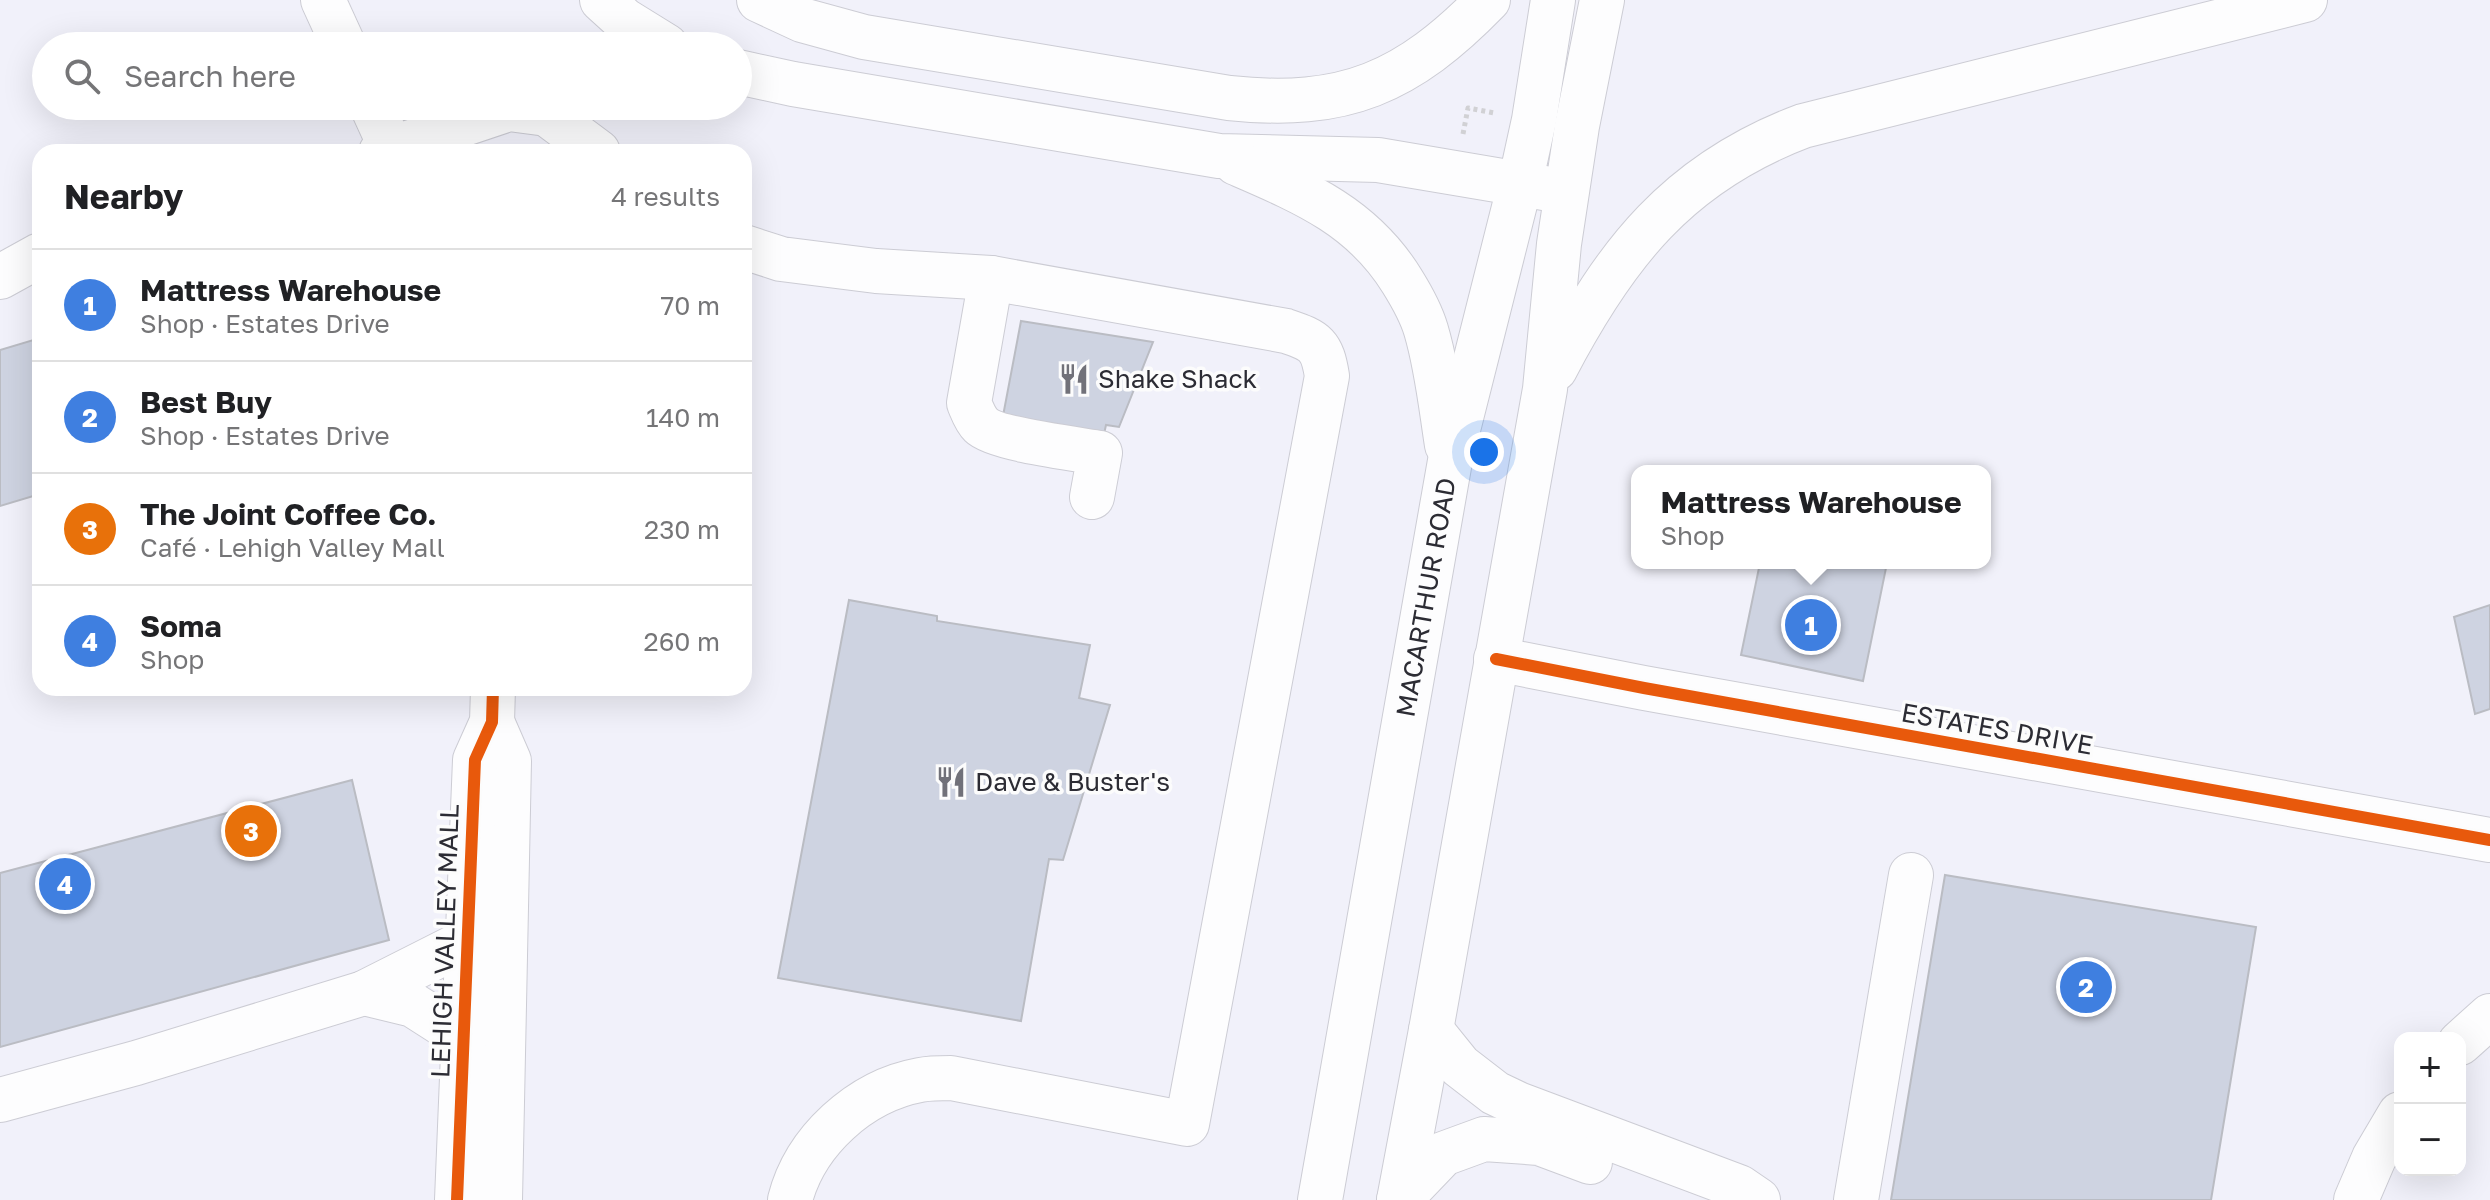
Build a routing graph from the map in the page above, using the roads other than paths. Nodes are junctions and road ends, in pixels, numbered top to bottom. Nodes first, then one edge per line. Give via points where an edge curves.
1 (323, 0) edge
2 (602, 0) edge
3 (759, 0) edge
4 (1488, 0) edge
5 (1553, 0) edge
6 (1602, 0) edge
7 (2305, 0) edge
8 (338, 32) edge
9 (643, 32) edge
10 (752, 75) edge
11 (377, 120) edge
12 (478, 120) edge
13 (555, 120) edge
14 (386, 144) edge
15 (409, 144) edge
16 (587, 144) edge
17 (1219, 156) junction
18 (1520, 184) junction
19 (1568, 192) junction
20 (752, 250) edge
21 (32, 259) edge
22 (0, 277) edge
23 (991, 278) junction
24 (1545, 389) junction
25 (1450, 461) junction
26 (1092, 497) dead end
27 (1496, 659) junction
28 (492, 705) edge
29 (2490, 840) edge
30 (1911, 875) dead end
31 (467, 941) junction
32 (364, 993) junction
33 (2490, 1016) edge
34 (1431, 1030) junction
35 (463, 1037) junction
36 (2466, 1038) edge
37 (0, 1100) edge
38 (502, 1123) junction
39 (2394, 1124) edge
40 (457, 1200) edge
41 (500, 1200) edge
42 (529, 1200) edge
43 (790, 1200) edge
44 (1320, 1200) edge
45 (1399, 1200) edge
46 (1707, 1200) edge
47 (1758, 1200) edge
48 (1856, 1200) edge
49 (2356, 1200) edge

1 - 8 main road
2 - 9 main road
3 - 4 main road via 802,20 864,37 1267,102 1331,98 1381,81 1427,55
5 - 18 main road, MACARTHUR ROAD
6 - 19 main road
7 - 24 main road via 1803,126 1744,151 1687,191 1637,240 1596,296
10 - 17 main road
11 - 14 main road
12 - 15 main road
13 - 16 main road
17 - 18 main road via 1378,160
17 - 25 main road via 1347,218 1394,268 1426,328
18 - 19 main road
18 - 25 main road, MACARTHUR ROAD
19 - 24 main road
20 - 23 main road via 781,259 860,269
21 - 22 main road
23 - 26 main road via 969,403 974,415 982,427 999,434 1100,453
23 - 43 main road via 1286,331 1309,339 1324,354 1327,376 1187,1124 951,1078 920,1080 894,1087 830,1129 809,1156
24 - 27 main road
25 - 44 main road, MACARTHUR ROAD
27 - 29 main road, ESTATES DRIVE
27 - 34 main road
28 - 31 main road, LEHIGH VALLEY MALL via 475,760
28 - 38 main road, LEHIGH VALLEY MALL via 509,761
30 - 48 main road
31 - 32 main road
31 - 35 main road, LEHIGH VALLEY MALL
32 - 35 main road via 413,1005
32 - 37 main road
33 - 36 main road
34 - 45 main road
34 - 47 main road via 1460,1066 1507,1099 1739,1187
35 - 40 main road, LEHIGH VALLEY MALL
38 - 41 main road, LEHIGH VALLEY MALL
38 - 42 main road
39 - 49 main road
45 - 46 main road via 1443,1154 1484,1139 1539,1143

